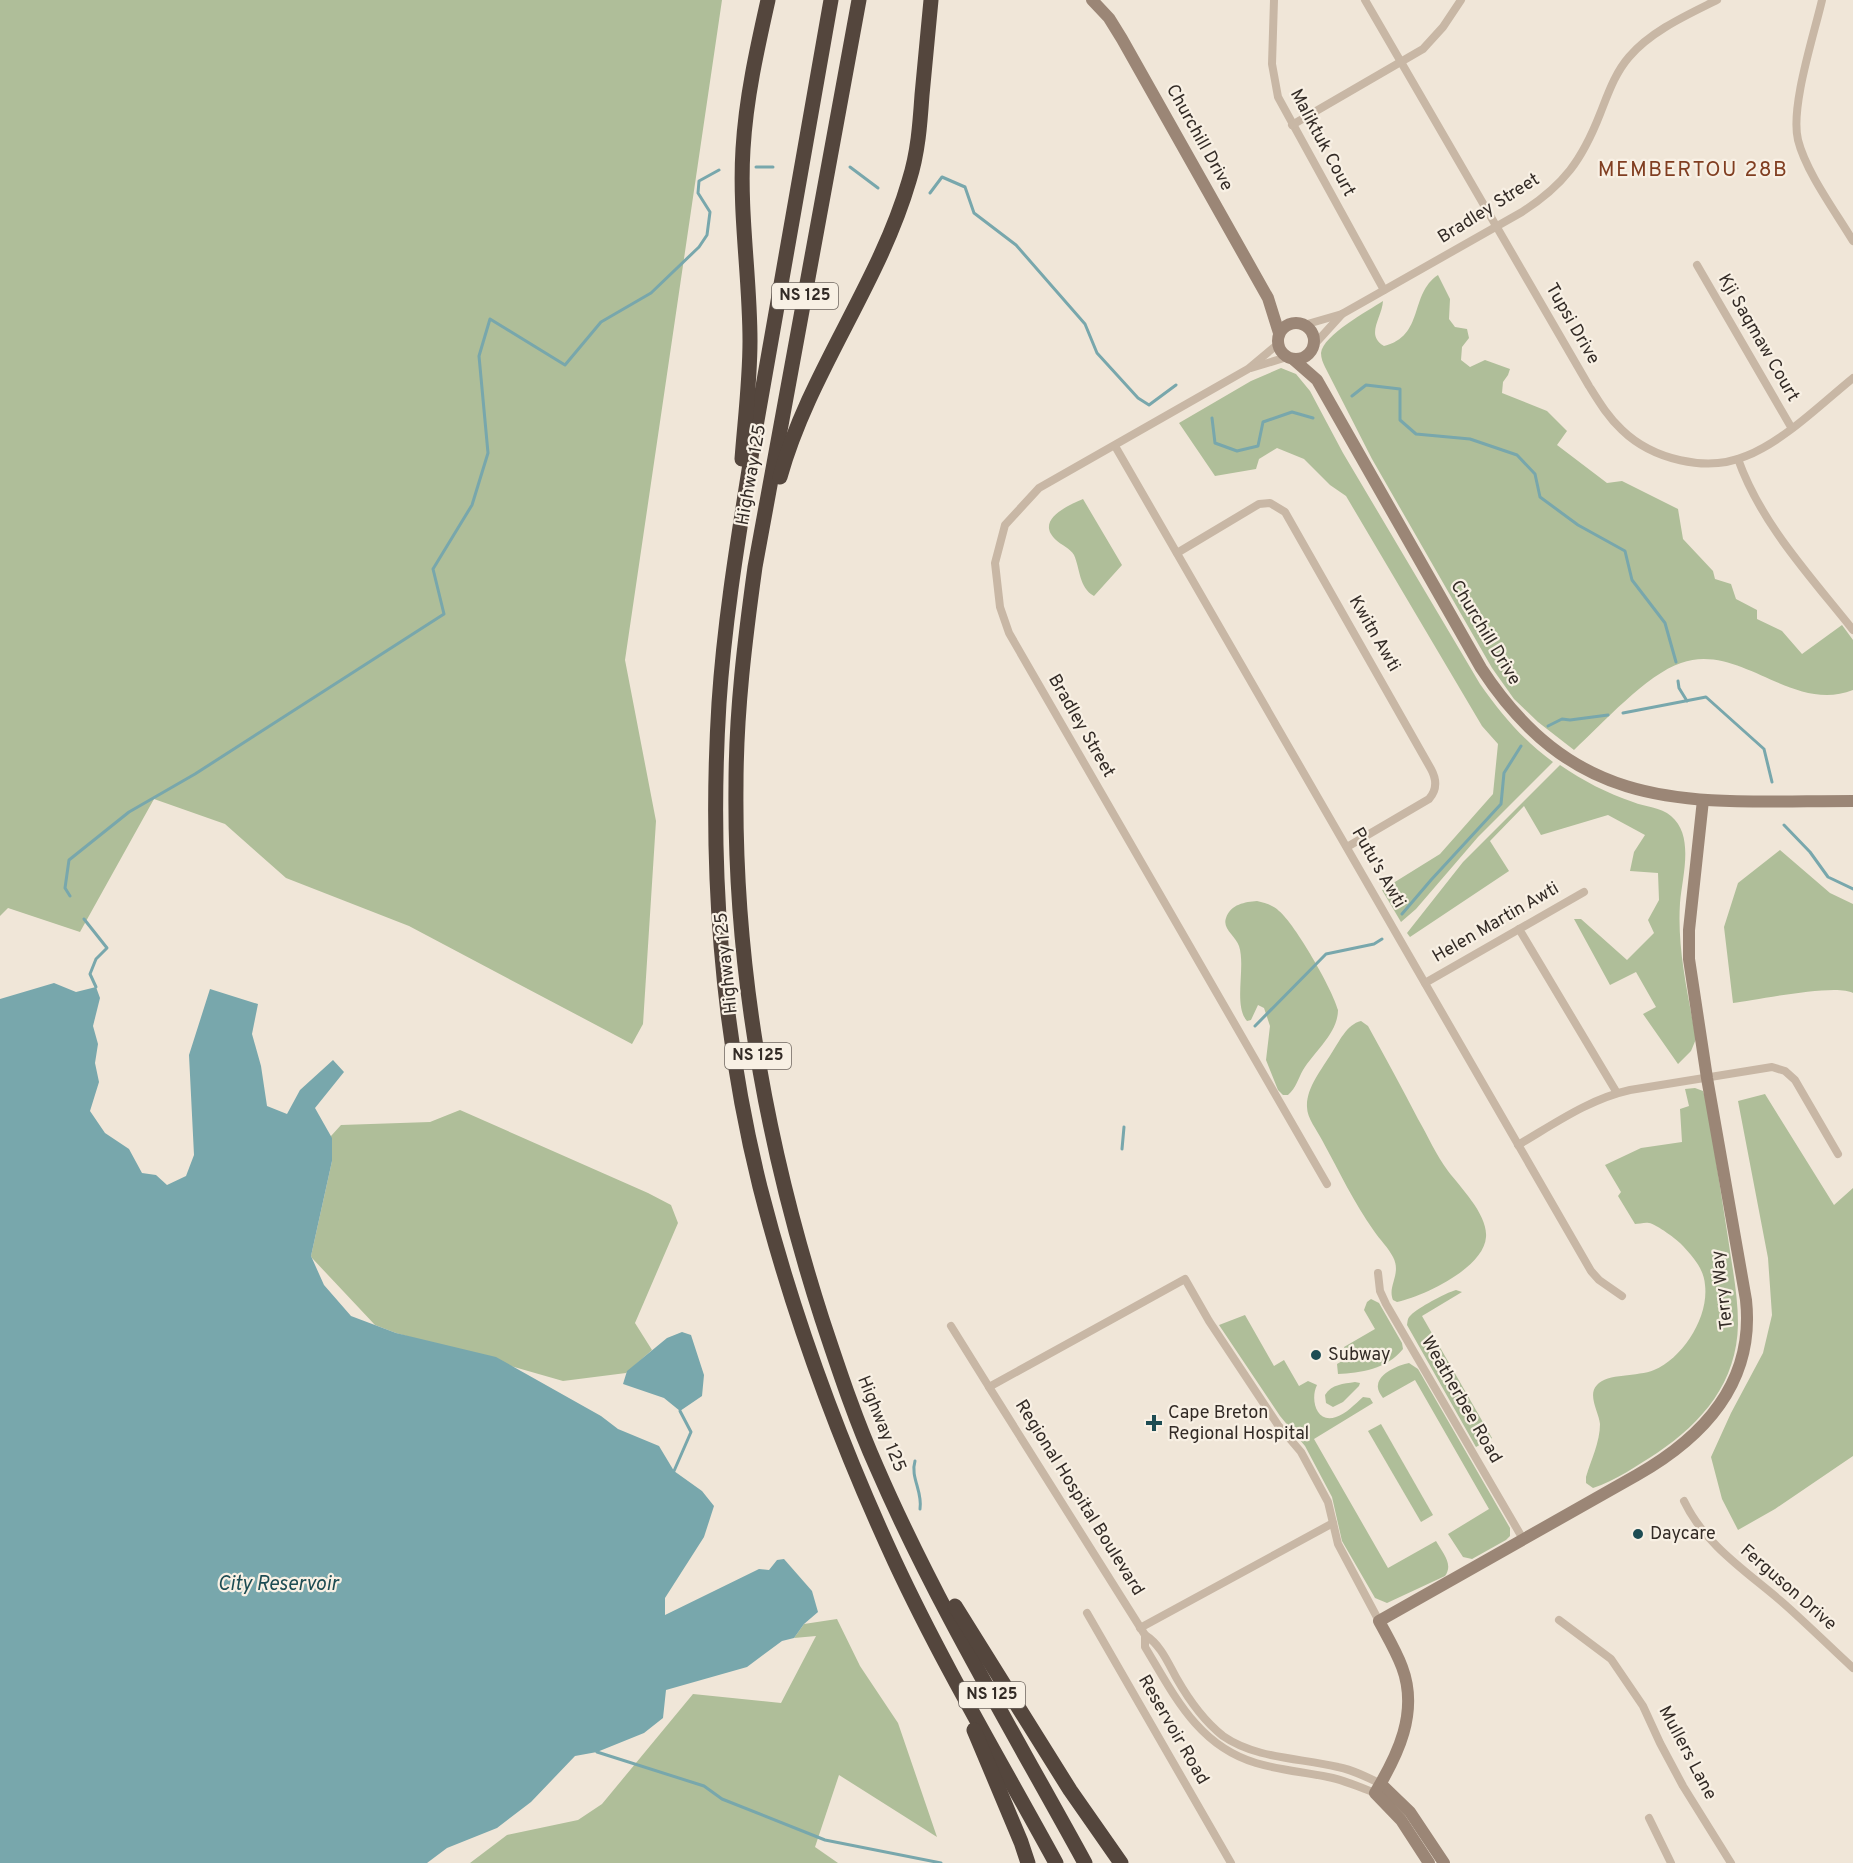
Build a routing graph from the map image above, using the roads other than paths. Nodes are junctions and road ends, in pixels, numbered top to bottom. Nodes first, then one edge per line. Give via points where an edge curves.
1 (768, 0) edge
2 (831, 0) edge
3 (859, 0) edge
4 (931, 0) edge
5 (1092, 0) edge
6 (1274, 0) edge
7 (1365, 0) edge
8 (1461, 0) edge
9 (1717, 0) edge
10 (1822, 0) edge
11 (1401, 63) junction
12 (1292, 125) junction
13 (1496, 226) junction
14 (1853, 241) edge
15 (1697, 266) dead end
16 (1384, 290) junction
17 (1268, 298) junction
18 (1342, 314) junction
19 (1298, 324) junction
20 (1278, 339) junction
21 (1313, 347) junction
22 (1290, 358) junction
23 (1248, 369) junction
24 (1317, 380) junction
25 (1852, 382) edge
26 (1791, 428) junction
27 (1115, 446) junction
28 (1738, 459) junction
29 (1177, 553) junction
30 (736, 556) junction
31 (755, 567) junction
32 (1853, 630) edge
33 (1703, 800) junction
34 (1853, 801) edge
35 (1347, 847) junction
36 (1584, 892) dead end
37 (1519, 929) junction
38 (1425, 983) junction
39 (1707, 1078) junction
40 (1617, 1093) junction
41 (1518, 1145) junction
42 (1838, 1154) dead end
43 (1327, 1184) dead end
44 (1378, 1273) dead end
45 (1623, 1296) dead end
46 (951, 1326) dead end
47 (989, 1387) junction
48 (1684, 1501) dead end
49 (1333, 1523) junction
50 (903, 1524) junction
51 (1523, 1539) junction
52 (1087, 1613) dead end
53 (1559, 1620) dead end
54 (1379, 1621) junction
55 (1143, 1632) junction
56 (941, 1653) junction
57 (1853, 1668) edge
58 (1378, 1789) junction
59 (1649, 1818) dead end
60 (1028, 1863) edge
61 (1056, 1863) edge
62 (1085, 1863) edge
63 (1121, 1863) edge
64 (1231, 1863) edge
65 (1429, 1863) edge
66 (1444, 1863) edge
67 (1671, 1863) edge
68 (1731, 1863) edge

1 - 30 highway via 747,106 743,149 750,341
2 - 30 highway, Highway 125 / NS 125
3 - 31 highway, Highway 125 / NS 125
4 - 31 highway via 919,134 909,182 868,282 797,431
5 - 17 street, Churchill Drive via 1122,39
6 - 12 street, Maliktuk Court via 1272,74
7 - 11 street, Tupsi Drive
8 - 11 street via 1431,42
9 - 13 street, Bradley Street via 1639,46 1618,72 1587,144 1570,172 1536,202
10 - 14 street via 1797,103 1796,126 1804,158
11 - 12 street
11 - 13 street, Tupsi Drive
12 - 16 street, Maliktuk Court
13 - 16 street, Bradley Street
13 - 28 street, Tupsi Drive via 1597,400 1621,430 1648,449 1674,459 1707,463
15 - 26 street, Kji Saqmaw Court
16 - 18 street, Bradley Street
17 - 19 street, Churchill Drive
17 - 20 street, Churchill Drive
18 - 19 street, Bradley Street
18 - 21 street, Bradley Street
19 - 20 street via 1282,328
19 - 21 street via 1312,334
20 - 22 street via 1283,354
20 - 23 street, Bradley Street
21 - 22 street via 1304,357
21 - 24 street, Churchill Drive
22 - 23 street, Bradley Street
22 - 24 street, Churchill Drive
23 - 27 street, Bradley Street
24 - 33 street, Churchill Drive via 1465,641 1494,688 1522,722 1566,758 1607,780 1645,793
25 - 26 street, Tupsi Drive
26 - 28 street, Tupsi Drive
27 - 29 street, Putu's Awti
27 - 43 street, Bradley Street via 1039,488 1005,525 995,563 1000,607 1009,633
28 - 32 street via 1769,522
29 - 35 street, Putu's Awti
29 - 35 street, Kwitn Awti via 1259,504 1276,505 1291,522 1435,780 1429,799
30 - 56 highway, Highway 125 / NS 125 via 719,705 716,844 725,977 743,1107 785,1279 827,1399 896,1565
31 - 50 highway, Highway 125 / NS 125 via 740,696 736,786 741,907 753,1026 769,1124 806,1269 855,1416
33 - 34 street, Churchill Drive
33 - 39 street, Terry Way via 1688,944
35 - 38 street, Putu's Awti
36 - 37 street, Helen Martin Awti
37 - 38 street, Helen Martin Awti
37 - 40 street
38 - 41 street, Putu's Awti
39 - 40 street
39 - 42 street via 1767,1068 1785,1071 1795,1080
39 - 51 street, Terry Way via 1746,1300 1747,1336 1738,1371 1713,1413 1672,1454
40 - 41 street via 1591,1103
41 - 45 street, Putu's Awti via 1591,1271
44 - 51 street, Weatherbee Road via 1386,1304
46 - 47 street, Regional Hospital Boulevard
47 - 49 street via 1185,1279 1271,1415 1300,1452 1328,1502
47 - 55 street, Regional Hospital Boulevard
48 - 57 street, Ferguson Drive via 1713,1544
49 - 54 street via 1338,1544
49 - 55 street
50 - 62 highway, Highway 125 / NS 125
50 - 63 highway
51 - 54 street, Terry Way
52 - 64 street, Reservoir Road
53 - 68 street, Mullers Lane via 1611,1659 1643,1706 1683,1786
54 - 58 street via 1403,1668 1409,1705 1402,1740
55 - 58 street, Regional Hospital Boulevard via 1155,1642 1202,1716 1224,1736 1248,1749 1355,1772
56 - 60 highway
56 - 61 highway, Highway 125 / NS 125
58 - 65 street
58 - 66 street via 1410,1812
59 - 67 street

